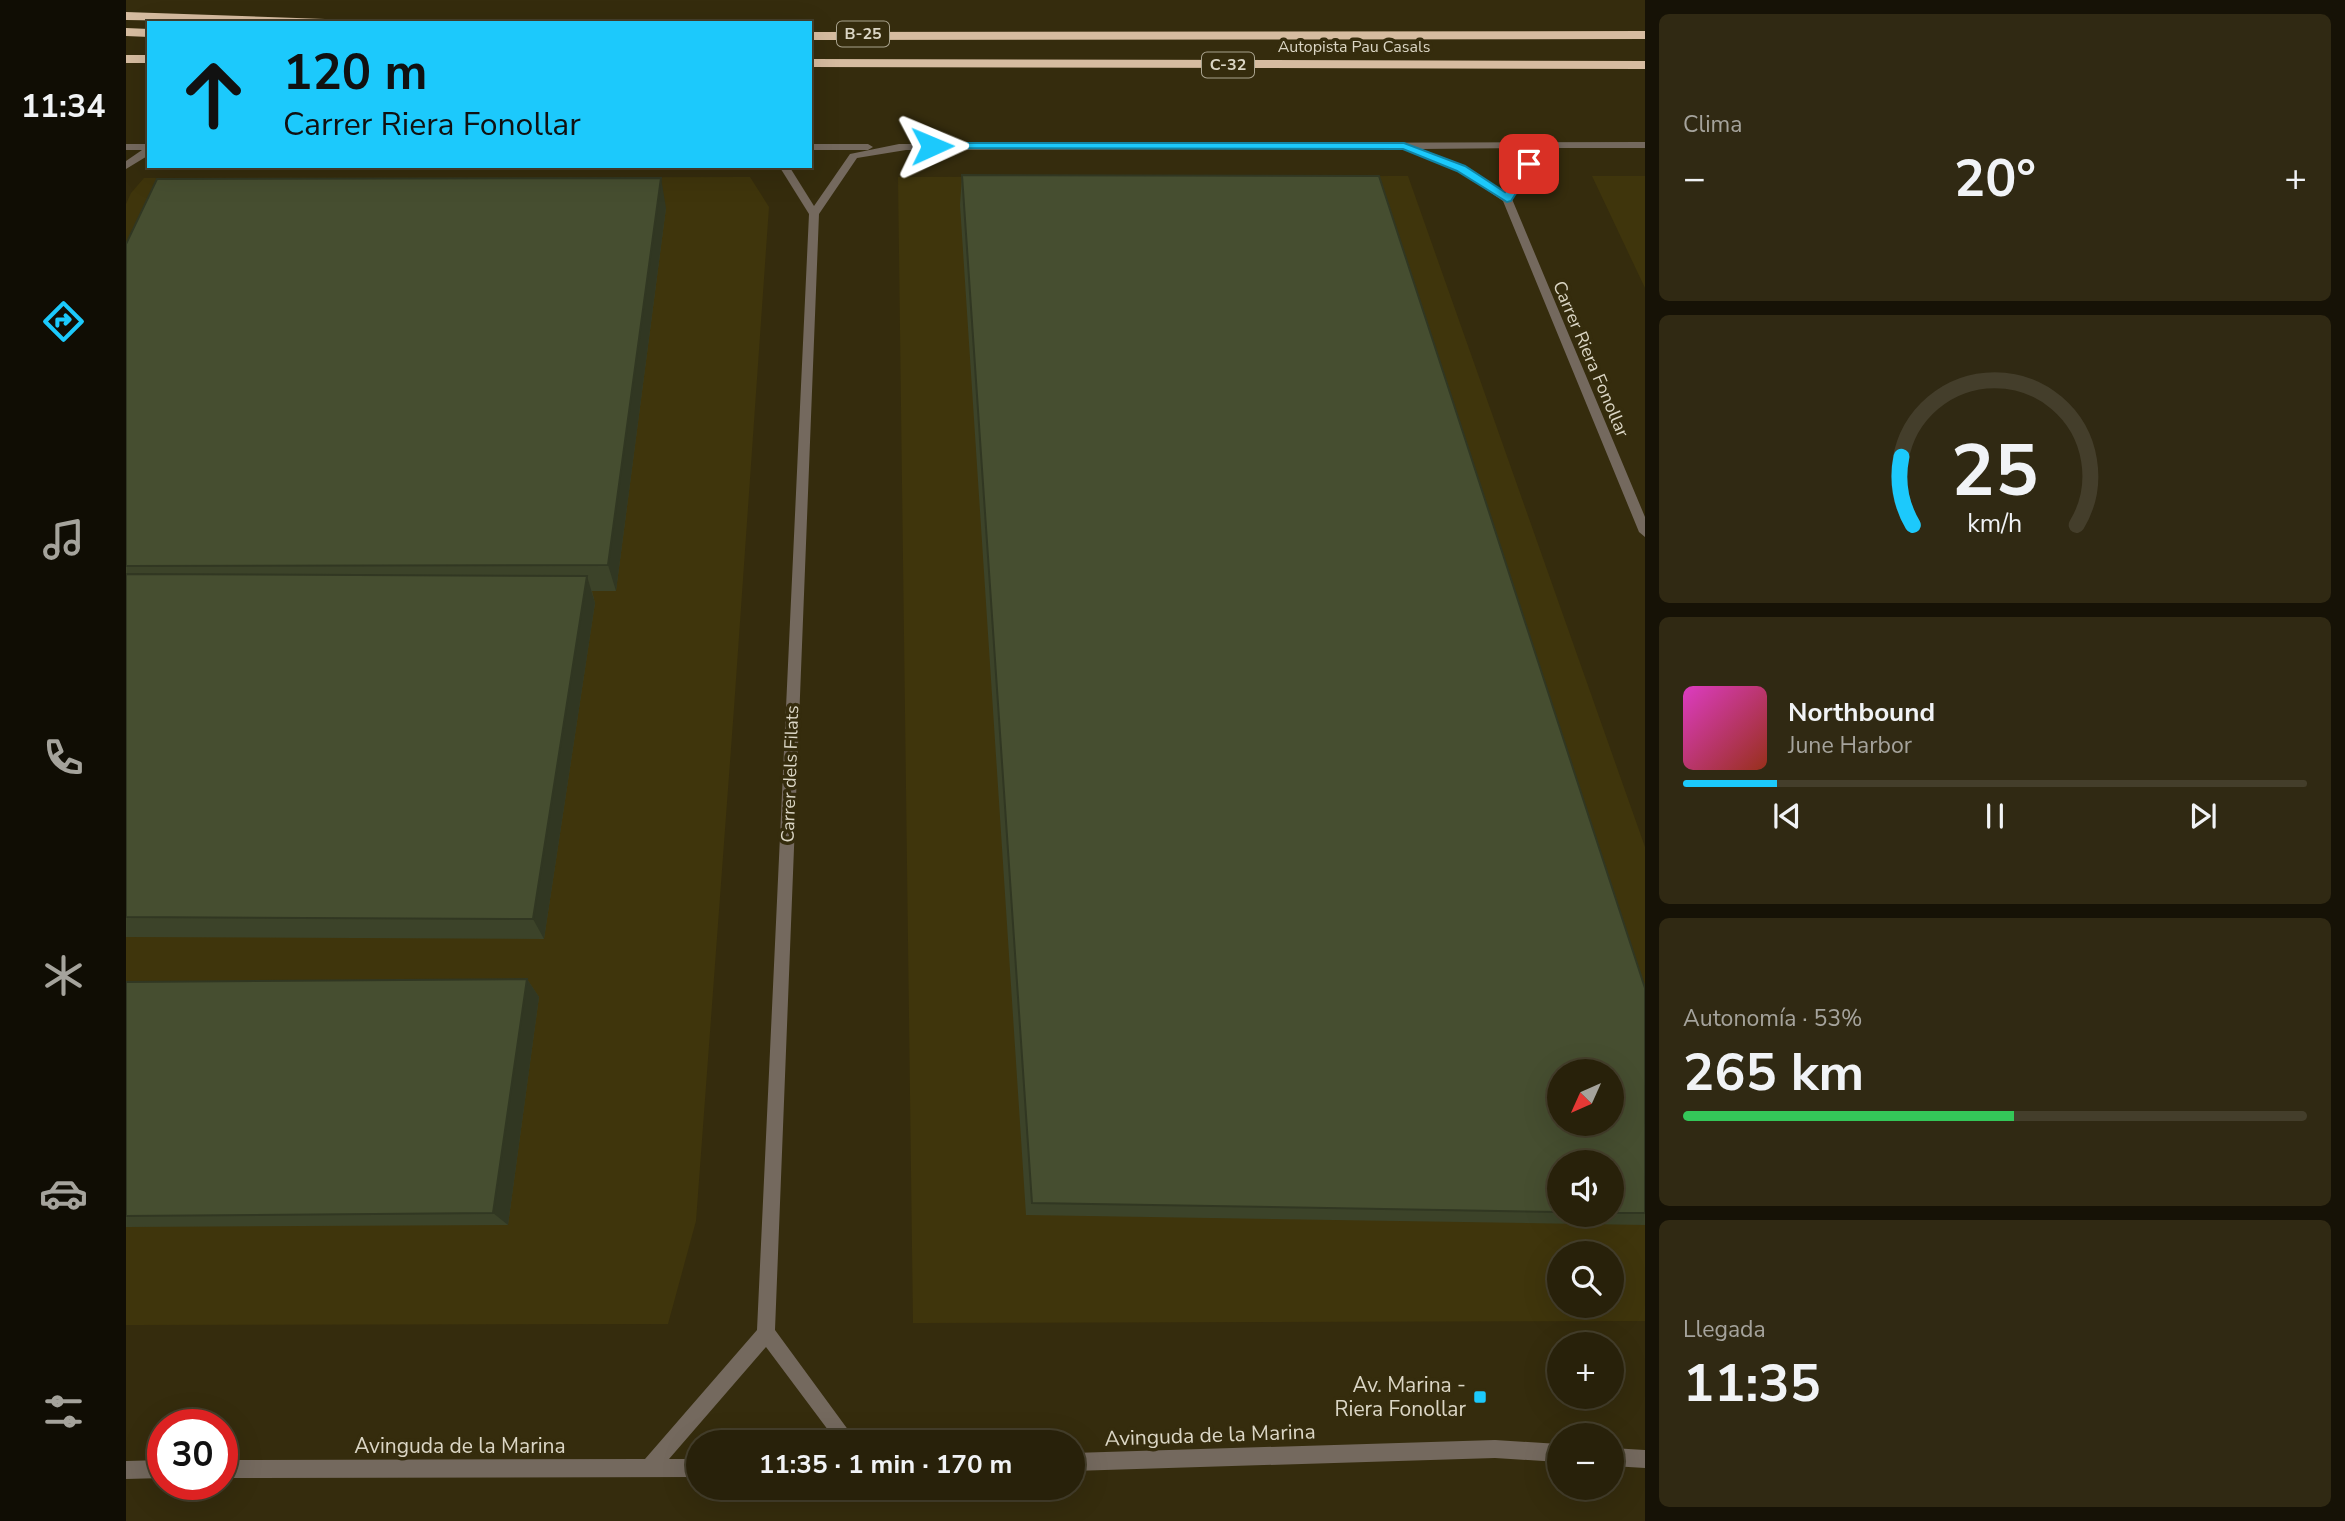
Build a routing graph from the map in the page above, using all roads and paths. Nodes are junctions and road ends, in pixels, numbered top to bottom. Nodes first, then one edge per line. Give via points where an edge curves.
1 (126, 16) edge
2 (268, 21) edge
3 (126, 32) edge
4 (147, 33) edge
5 (812, 34) edge
6 (1645, 35) edge
7 (126, 59) edge
8 (147, 59) edge
9 (812, 64) edge
10 (1645, 65) edge
11 (1645, 145) edge
12 (906, 146) junction
13 (1404, 146) junction
14 (1540, 146) junction
15 (126, 147) edge
16 (812, 147) edge
17 (147, 148) edge
18 (147, 150) edge
19 (126, 166) edge
20 (784, 168) edge
21 (1507, 199) junction
22 (814, 214) junction
23 (1645, 532) edge
24 (766, 1333) junction
25 (839, 1430) edge
26 (1547, 1452) edge
27 (1624, 1458) edge
28 (1645, 1459) edge
29 (1085, 1462) edge
30 (649, 1468) junction
31 (686, 1468) edge
32 (126, 1469) edge
33 (147, 1469) edge
34 (238, 1469) edge

1 - 2 highway
3 - 4 highway
5 - 6 highway, Autopista Pau Casals / C-32
7 - 8 highway
9 - 10 highway, Autopista Pau Casals / C-32
11 - 14 street
12 - 13 street
12 - 16 street
12 - 22 street via 854,156
13 - 14 street
13 - 21 street via 1461,168
14 - 21 street
15 - 17 street
18 - 19 street
20 - 22 street
21 - 23 street, Carrer Riera Fonollar
22 - 24 street, Carrer dels Filats
24 - 25 street
24 - 30 street
26 - 29 street, Avinguda de la Marina via 1495,1449
27 - 28 street
30 - 31 street, Avinguda de la Marina
30 - 34 street, Avinguda de la Marina
32 - 33 street

